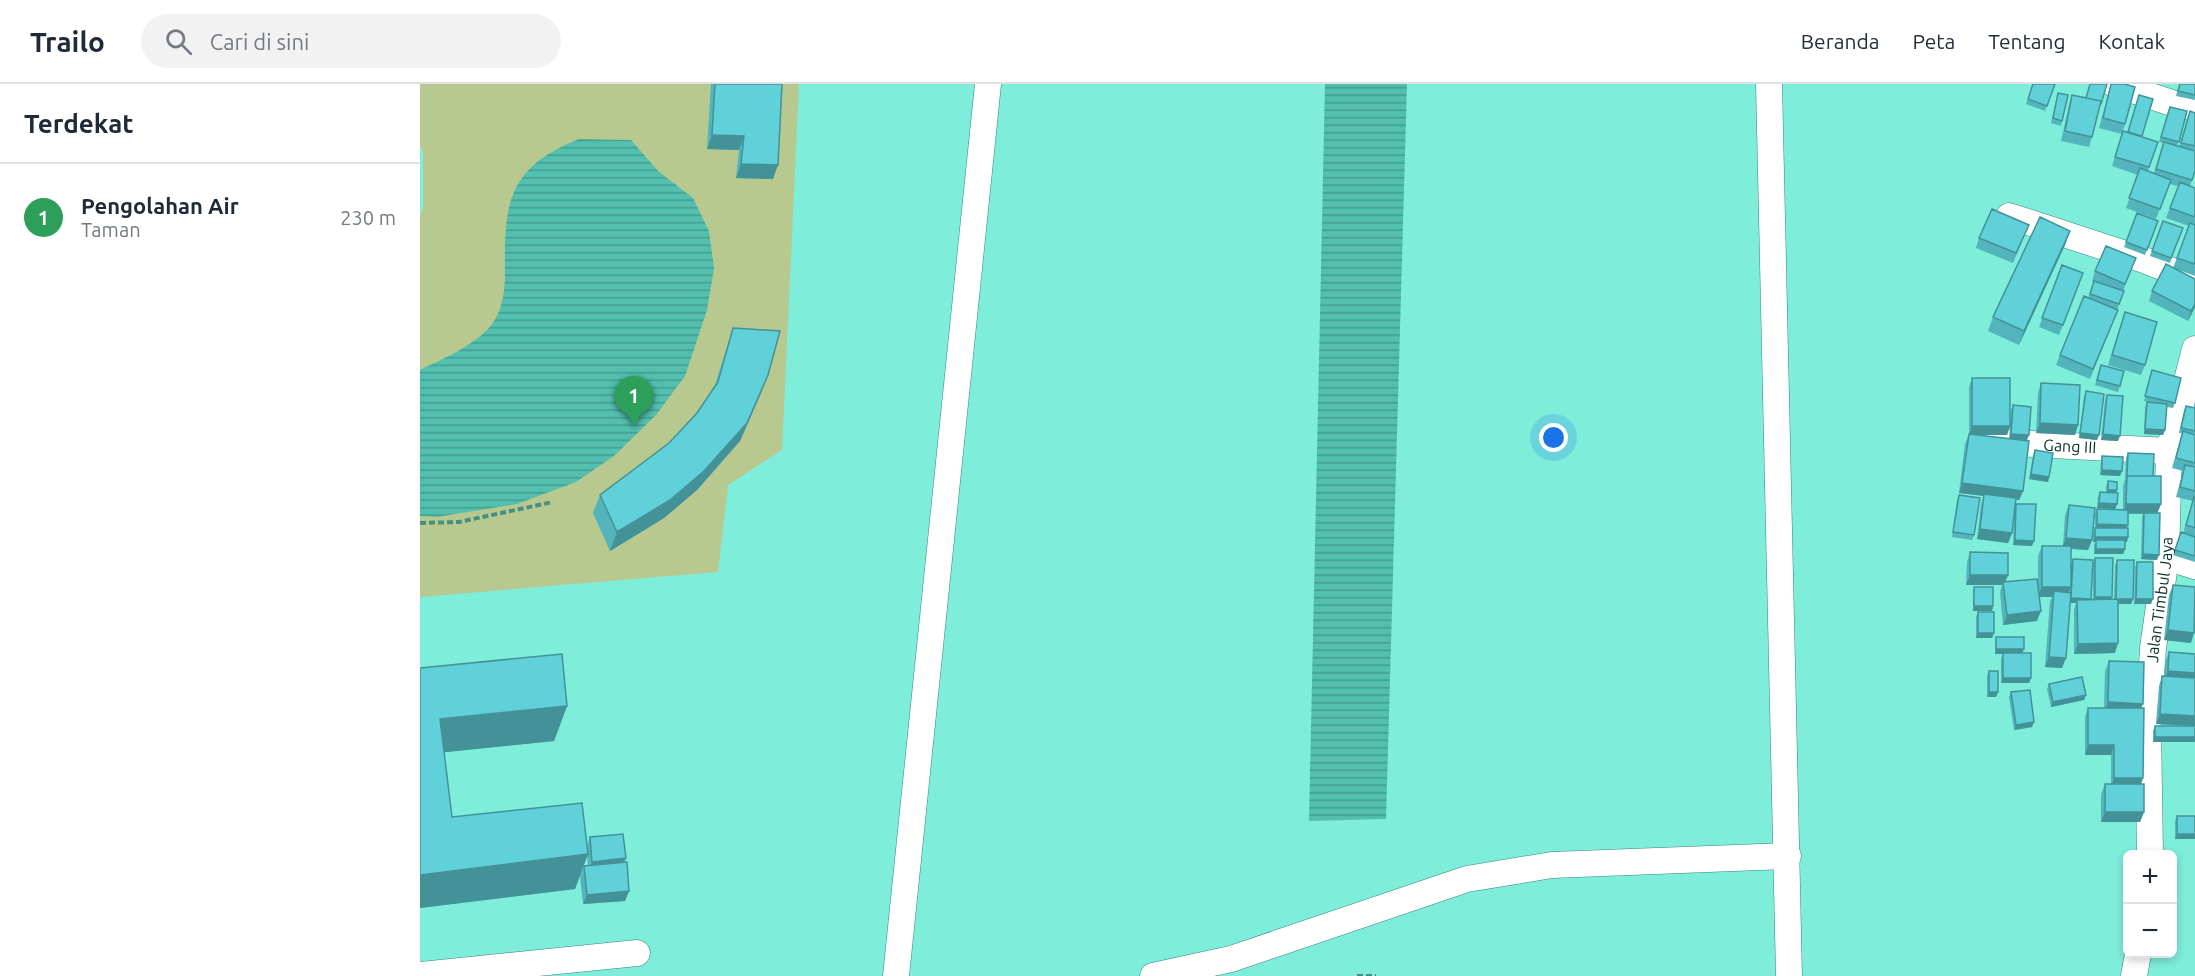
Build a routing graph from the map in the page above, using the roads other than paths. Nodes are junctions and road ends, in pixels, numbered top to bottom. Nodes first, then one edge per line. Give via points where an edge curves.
1 (988, 84) edge
2 (1769, 84) edge
3 (2114, 84) edge
4 (2195, 107) edge
5 (2009, 216) edge
6 (2195, 280) edge
7 (2195, 349) edge
8 (1970, 441) edge
9 (2179, 442) edge
10 (2166, 556) junction
11 (2195, 566) edge
12 (2150, 850) edge
13 (1788, 856) junction
14 (637, 953) dead end
15 (2137, 958) edge
16 (541, 969) edge
17 (420, 975) edge
18 (896, 976) edge
19 (1153, 976) edge
20 (1789, 976) edge
21 (2134, 976) edge

1 - 18 street
2 - 13 street
3 - 4 street
5 - 6 street
7 - 9 street, Jalan Timbul Jaya
8 - 9 street, Gang III
9 - 10 street, Jalan Timbul Jaya
10 - 11 street
10 - 12 street, Jalan Timbul Jaya via 2153,648 2148,726
13 - 19 street via 1552,865 1467,879 1231,959
13 - 20 street
14 - 16 street
15 - 21 street
16 - 17 street

